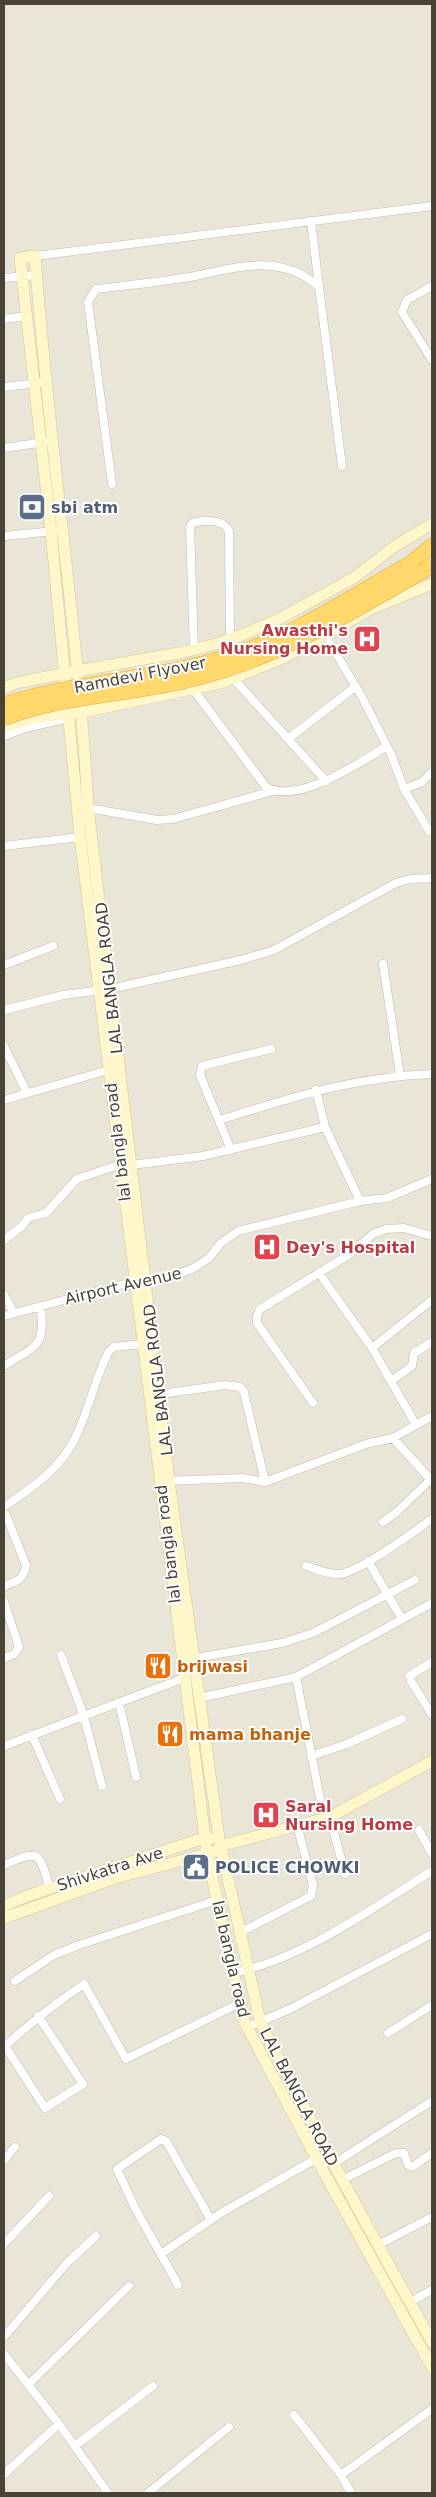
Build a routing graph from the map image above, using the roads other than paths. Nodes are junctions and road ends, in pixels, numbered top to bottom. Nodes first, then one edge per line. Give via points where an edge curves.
1 (432, 206) edge
2 (311, 221) junction
3 (35, 256) junction
4 (36, 275) junction
5 (22, 276) junction
6 (4, 278) edge
7 (432, 286) edge
8 (319, 287) junction
9 (27, 316) junction
10 (4, 319) edge
11 (432, 360) edge
12 (46, 382) junction
13 (34, 384) junction
14 (4, 387) edge
15 (46, 442) junction
16 (4, 448) edge
17 (342, 466) dead end
18 (112, 484) dead end
19 (432, 524) edge
20 (56, 531) junction
21 (4, 536) edge
22 (432, 546) edge
23 (432, 552) edge
24 (410, 564) junction
25 (431, 566) edge
26 (432, 584) edge
27 (57, 604) junction
28 (69, 604) junction
29 (325, 635) junction
30 (230, 640) junction
31 (194, 650) junction
32 (77, 671) junction
33 (63, 674) junction
34 (234, 678) junction
35 (355, 686) junction
36 (4, 688) edge
37 (193, 689) junction
38 (4, 705) edge
39 (83, 712) junction
40 (69, 716) junction
41 (4, 718) edge
42 (4, 727) edge
43 (4, 736) edge
44 (288, 739) junction
45 (386, 746) junction
46 (432, 772) edge
47 (326, 781) junction
48 (404, 789) junction
49 (273, 791) junction
50 (88, 808) junction
51 (432, 829) edge
52 (80, 837) junction
53 (4, 846) edge
54 (432, 878) edge
55 (53, 946) dead end
56 (383, 964) dead end
57 (4, 965) edge
58 (105, 990) junction
59 (4, 1010) edge
60 (4, 1046) edge
61 (271, 1049) dead end
62 (114, 1068) junction
63 (432, 1074) edge
64 (400, 1075) junction
65 (316, 1090) junction
66 (27, 1093) junction
67 (4, 1100) edge
68 (219, 1120) junction
69 (325, 1128) junction
70 (231, 1150) junction
71 (126, 1165) junction
72 (432, 1179) edge
73 (360, 1202) junction
74 (432, 1236) edge
75 (4, 1240) edge
76 (319, 1273) junction
77 (141, 1282) junction
78 (4, 1295) edge
79 (432, 1300) edge
80 (41, 1306) junction
81 (14, 1314) junction
82 (4, 1316) edge
83 (432, 1342) edge
84 (148, 1343) junction
85 (372, 1348) junction
86 (4, 1366) edge
87 (391, 1381) junction
88 (154, 1395) junction
89 (313, 1403) dead end
90 (432, 1416) edge
91 (416, 1425) junction
92 (393, 1438) junction
93 (432, 1480) edge
94 (165, 1481) junction
95 (265, 1482) junction
96 (4, 1507) edge
97 (5, 1516) edge
98 (432, 1519) edge
99 (383, 1522) dead end
100 (368, 1561) junction
101 (306, 1566) dead end
102 (415, 1580) dead end
103 (4, 1586) edge
104 (387, 1594) junction
105 (4, 1601) edge
106 (432, 1603) edge
107 (402, 1619) junction
108 (61, 1655) dead end
109 (4, 1658) edge
110 (188, 1660) junction
111 (432, 1662) edge
112 (296, 1677) junction
113 (184, 1678) junction
114 (199, 1698) junction
115 (119, 1702) junction
116 (432, 1715) edge
117 (84, 1716) junction
118 (402, 1719) dead end
119 (32, 1735) junction
120 (4, 1746) edge
121 (312, 1756) junction
122 (432, 1761) edge
123 (136, 1777) dead end
124 (102, 1786) dead end
125 (60, 1799) dead end
126 (327, 1817) junction
127 (297, 1825) junction
128 (419, 1830) dead end
129 (204, 1838) junction
130 (220, 1845) junction
131 (207, 1854) junction
132 (432, 1854) edge
133 (4, 1865) edge
134 (432, 1871) edge
135 (345, 1874) dead end
136 (50, 1889) junction
137 (64, 1890) junction
138 (217, 1900) junction
139 (4, 1906) edge
140 (4, 1918) edge
141 (240, 1932) junction
142 (432, 1934) edge
143 (250, 1970) junction
144 (234, 1973) junction
145 (14, 1981) dead end
146 (240, 2003) junction
147 (432, 2005) edge
148 (38, 2016) junction
149 (260, 2021) junction
150 (247, 2027) junction
151 (388, 2033) dead end
152 (432, 2101) edge
153 (15, 2147) dead end
154 (327, 2152) junction
155 (432, 2154) edge
156 (317, 2159) junction
157 (4, 2160) edge
158 (333, 2164) junction
159 (342, 2180) junction
160 (49, 2196) dead end
161 (432, 2218) edge
162 (211, 2220) junction
163 (96, 2236) dead end
164 (4, 2244) edge
165 (378, 2245) junction
166 (161, 2254) junction
167 (178, 2285) dead end
168 (129, 2286) dead end
169 (432, 2290) edge
170 (410, 2302) junction
171 (4, 2337) edge
172 (429, 2346) edge
173 (4, 2354) edge
174 (432, 2367) edge
175 (29, 2384) junction
176 (153, 2386) dead end
177 (432, 2409) edge
178 (294, 2415) dead end
179 (59, 2424) junction
180 (229, 2427) dead end
181 (75, 2446) junction
182 (4, 2474) edge
183 (341, 2476) junction
184 (108, 2493) edge
185 (148, 2493) edge
186 (351, 2493) edge

1 - 2 street
2 - 3 street
2 - 8 street
3 - 4 street
3 - 5 street via 20,258
4 - 5 street
4 - 12 street
5 - 6 street
5 - 9 street
7 - 11 street via 407,300 402,312
8 - 17 street
8 - 18 street via 304,276 284,268 236,266 195,276 93,291 88,302
9 - 10 street
9 - 13 street
12 - 13 street
12 - 15 street
13 - 14 street
13 - 15 street
15 - 16 street
15 - 20 street
19 - 30 street via 394,546 355,577 279,619
20 - 21 street
20 - 27 street, lal bangla road
20 - 28 street, LAL BANGLA ROAD
22 - 24 highway
23 - 24 highway, Ramdevi Flyover
24 - 38 highway, Ramdevi Flyover, bridge via 287,632 227,657 179,670 61,690
25 - 41 highway, Ramdevi Flyover, bridge via 303,639 235,668 195,679 62,702
26 - 29 street via 373,608
27 - 28 street
27 - 33 street, lal bangla road
28 - 32 street, LAL BANGLA ROAD
29 - 34 street via 285,657
29 - 35 street
30 - 31 street
30 - 31 street via 228,531 220,523 197,521 190,528
31 - 32 street
32 - 33 street
32 - 39 street, LAL BANGLA ROAD
33 - 36 street
33 - 40 street, lal bangla road
34 - 37 street
34 - 44 street
35 - 44 street
35 - 45 street
37 - 39 street
37 - 49 street via 266,787
39 - 40 street
39 - 50 street, LAL BANGLA ROAD
40 - 42 street via 32,718
40 - 43 street
40 - 52 street, lal bangla road
44 - 47 street
45 - 47 street
45 - 48 street
46 - 48 street via 422,782
47 - 49 street
48 - 51 street via 428,831
49 - 50 street via 173,819 157,820
50 - 58 street, LAL BANGLA ROAD
52 - 53 street
52 - 58 street, lal bangla road
54 - 58 street via 411,878 396,883 274,950
55 - 57 street
56 - 64 street
58 - 59 street via 62,995
58 - 62 street, lal bangla road
60 - 66 street
61 - 68 street via 202,1066 200,1075
62 - 66 street
62 - 71 street, lal bangla road
63 - 64 street
64 - 65 street
65 - 68 street
65 - 69 street
66 - 67 street
68 - 70 street
69 - 70 street
69 - 73 street
70 - 71 street
71 - 75 street via 77,1179 46,1213 28,1218
71 - 77 street, lal bangla road
72 - 73 street, Airport Avenue via 387,1198
73 - 77 street, Airport Avenue via 238,1231 192,1269 179,1275
74 - 76 street via 404,1228 386,1229 373,1234 347,1256
76 - 85 street
76 - 89 street via 273,1300 256,1316 257,1323
77 - 80 street, Airport Avenue
77 - 84 street, lal bangla road
78 - 81 street
79 - 85 street
80 - 81 street, Airport Avenue
80 - 86 street via 43,1332 38,1344
81 - 82 street, Airport Avenue
83 - 87 street via 414,1353 412,1366
84 - 88 street, lal bangla road
84 - 96 street via 114,1347 109,1351 75,1439 58,1464 36,1485
85 - 87 street
87 - 91 street
88 - 94 street, lal bangla road
88 - 95 street via 225,1385 240,1387 244,1392
90 - 91 street
91 - 92 street
92 - 93 street
92 - 95 street via 366,1444
93 - 99 street
94 - 95 street via 244,1478
94 - 110 street, lal bangla road
96 - 97 street
97 - 103 street via 26,1572 19,1580
98 - 100 street
100 - 101 street via 337,1574
100 - 104 street
102 - 104 street
104 - 107 street
104 - 110 street via 313,1633 282,1643
105 - 109 street via 19,1647 14,1654
106 - 107 street
107 - 112 street
108 - 117 street
110 - 113 street, lal bangla road
110 - 114 street, LAL BANGLA ROAD
111 - 116 street via 410,1679
112 - 114 street
112 - 121 street
113 - 115 street
113 - 129 street, lal bangla road
114 - 130 street, LAL BANGLA ROAD
115 - 117 street
115 - 123 street
117 - 119 street
117 - 124 street
118 - 121 street
119 - 120 street
119 - 125 street
121 - 126 street
122 - 126 street, Shivkatra Ave
126 - 127 street, Shivkatra Ave
126 - 135 street
127 - 130 street, Shivkatra Ave
127 - 141 street via 313,1885 311,1896
128 - 132 street
129 - 130 street, Shivkatra Ave
129 - 131 street, lal bangla road
129 - 137 street, Shivkatra Ave
130 - 131 street
130 - 141 street, LAL BANGLA ROAD
131 - 137 street
131 - 138 street, lal bangla road
133 - 136 street via 29,1854 35,1856 42,1862
134 - 143 street via 333,1932
136 - 137 street, Shivkatra Ave
136 - 139 street, Shivkatra Ave
137 - 140 street
138 - 144 street, lal bangla road
138 - 145 street via 79,1945 54,1955
141 - 143 street, LAL BANGLA ROAD
142 - 149 street via 290,2009
143 - 144 street
143 - 149 street, LAL BANGLA ROAD
144 - 146 street, lal bangla road
146 - 148 street via 126,2060 84,1984
146 - 150 street, lal bangla road
147 - 151 street
148 - 148 street via 5,2046 45,2108 83,2084
149 - 150 street
149 - 154 street, LAL BANGLA ROAD
150 - 156 street, lal bangla road
152 - 158 street
153 - 157 street
154 - 156 street
154 - 158 street, LAL BANGLA ROAD
155 - 159 street via 412,2167 404,2153 396,2153
156 - 162 street
156 - 172 street, lal bangla road
158 - 159 street, LAL BANGLA ROAD
159 - 165 street, LAL BANGLA ROAD
160 - 164 street
161 - 165 street
162 - 166 street
162 - 166 street via 166,2140 162,2139 117,2169
163 - 171 street via 67,2263
165 - 170 street, LAL BANGLA ROAD
166 - 167 street
168 - 175 street
169 - 170 street
170 - 172 street, LAL BANGLA ROAD
172 - 174 street, lal bangla road
173 - 175 street
175 - 179 street
176 - 181 street
177 - 183 street
178 - 183 street
179 - 181 street
179 - 182 street
180 - 185 street
181 - 184 street
183 - 186 street

